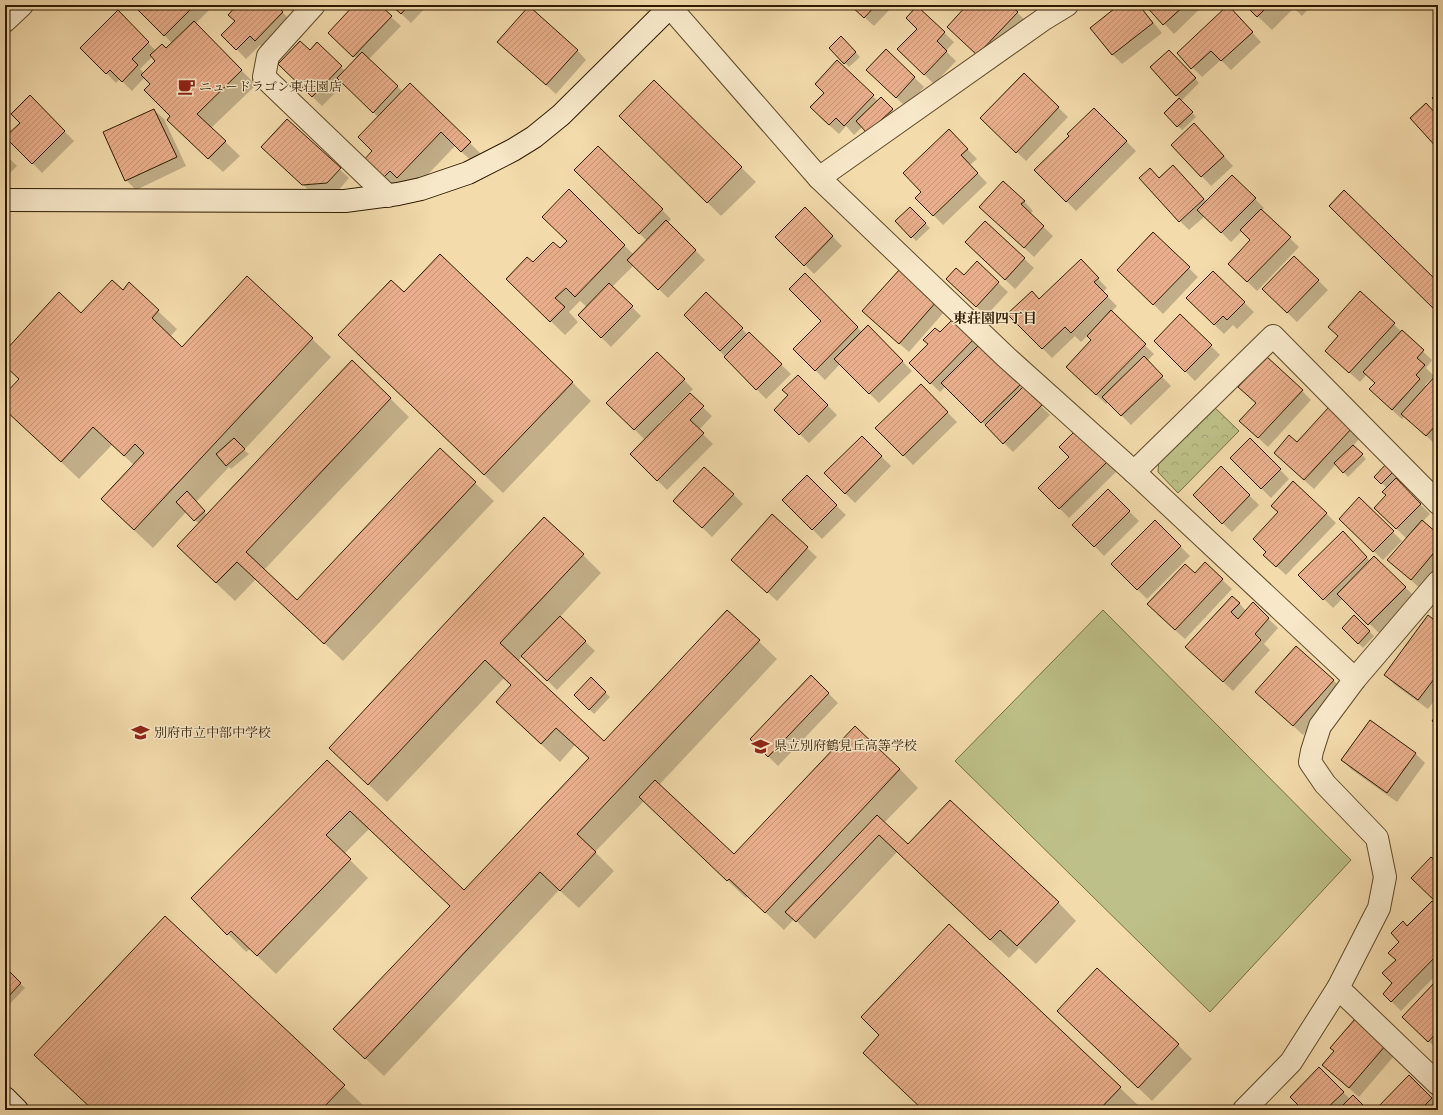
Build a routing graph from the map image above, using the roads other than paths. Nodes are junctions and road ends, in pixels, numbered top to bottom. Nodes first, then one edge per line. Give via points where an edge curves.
1 (22, 5) edge
2 (314, 5) edge
3 (1067, 5) edge
4 (671, 6) edge
5 (5, 21) edge
6 (819, 178) junction
7 (388, 196) junction
8 (5, 200) edge
9 (1134, 472) junction
10 (1438, 503) edge
11 (1438, 582) edge
12 (1355, 679) junction
13 (1338, 988) junction
14 (1438, 1084) edge
15 (5, 1098) edge
16 (18, 1110) edge
17 (1244, 1110) edge

1 - 5 street
2 - 7 street via 268,56 264,77
3 - 6 street
4 - 6 street
4 - 7 street via 561,115 534,137 468,173 421,190
6 - 9 street via 1006,357
7 - 8 street via 345,201
9 - 10 street via 1273,336
9 - 12 street
11 - 12 street
12 - 13 street via 1320,726 1310,762 1325,784 1377,838 1385,877 1380,908
13 - 14 street
13 - 17 street via 1291,1062
15 - 16 street

